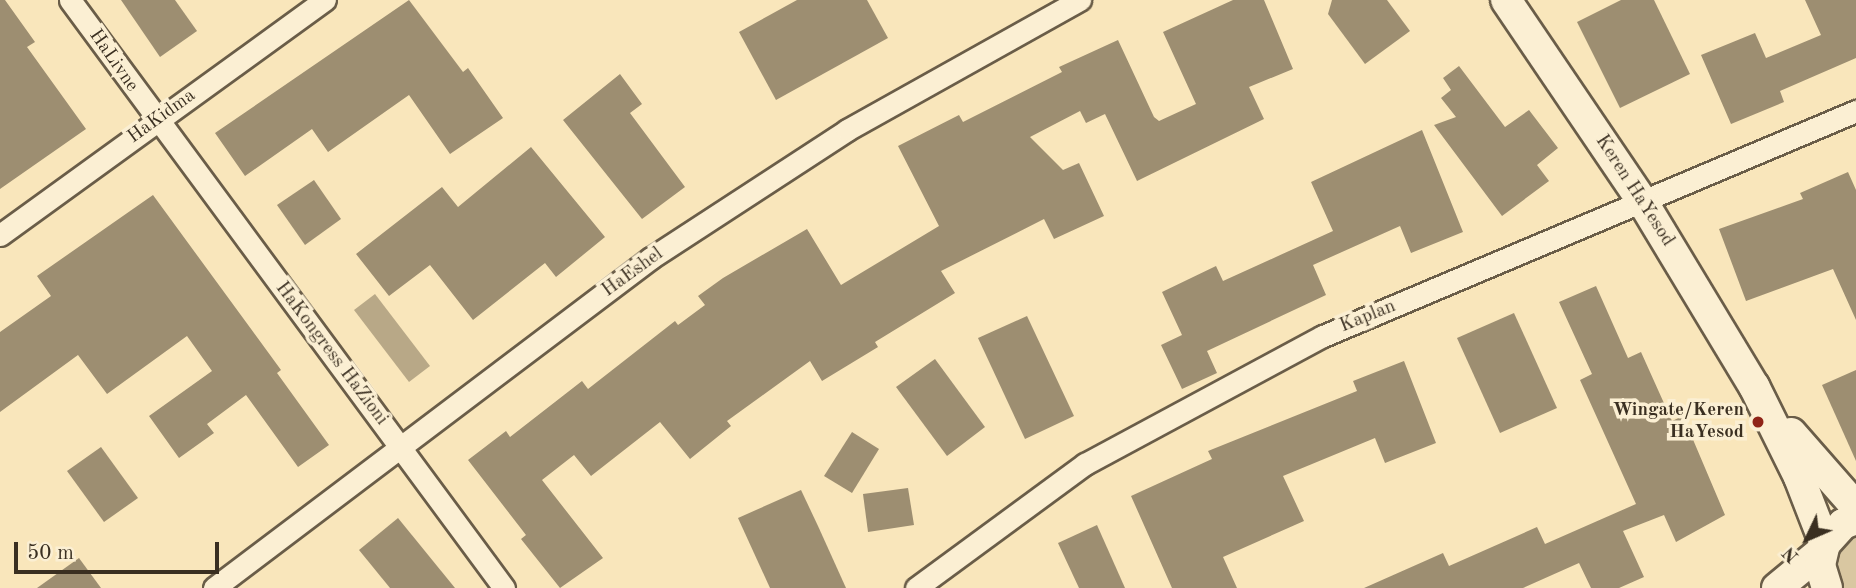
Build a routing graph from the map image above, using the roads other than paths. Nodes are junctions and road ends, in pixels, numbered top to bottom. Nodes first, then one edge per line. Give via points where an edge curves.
1 (70, 0) edge
2 (324, 0) edge
3 (1080, 0) edge
4 (1506, 0) edge
5 (1856, 111) edge
6 (156, 121) junction
7 (1644, 204) junction
8 (0, 235) edge
9 (1754, 386) junction
10 (401, 447) junction
11 (1856, 507) edge
12 (1856, 519) edge
13 (1823, 548) junction
14 (214, 588) edge
15 (504, 588) edge
16 (915, 588) edge
17 (1777, 588) edge
18 (1827, 588) edge

1 - 6 street, HaLivne
2 - 6 street, HaKidma
3 - 10 street, HaEshel via 848,130 663,251
4 - 7 street, Keren HaYesod
5 - 7 street, Kaplan
6 - 8 street, HaKidma
6 - 10 street, HaKongress HaZioni
7 - 9 street, Keren HaYesod
7 - 16 street, Kaplan via 1323,335 1085,464
9 - 11 street, Keren HaYesod
9 - 13 street, Keren HaYesod via 1799,477
10 - 14 street, HaEshel
10 - 15 street, HaKongress HaZioni
12 - 13 street via 1843,524
13 - 17 street
13 - 18 street, Keren HaYesod via 1820,565

